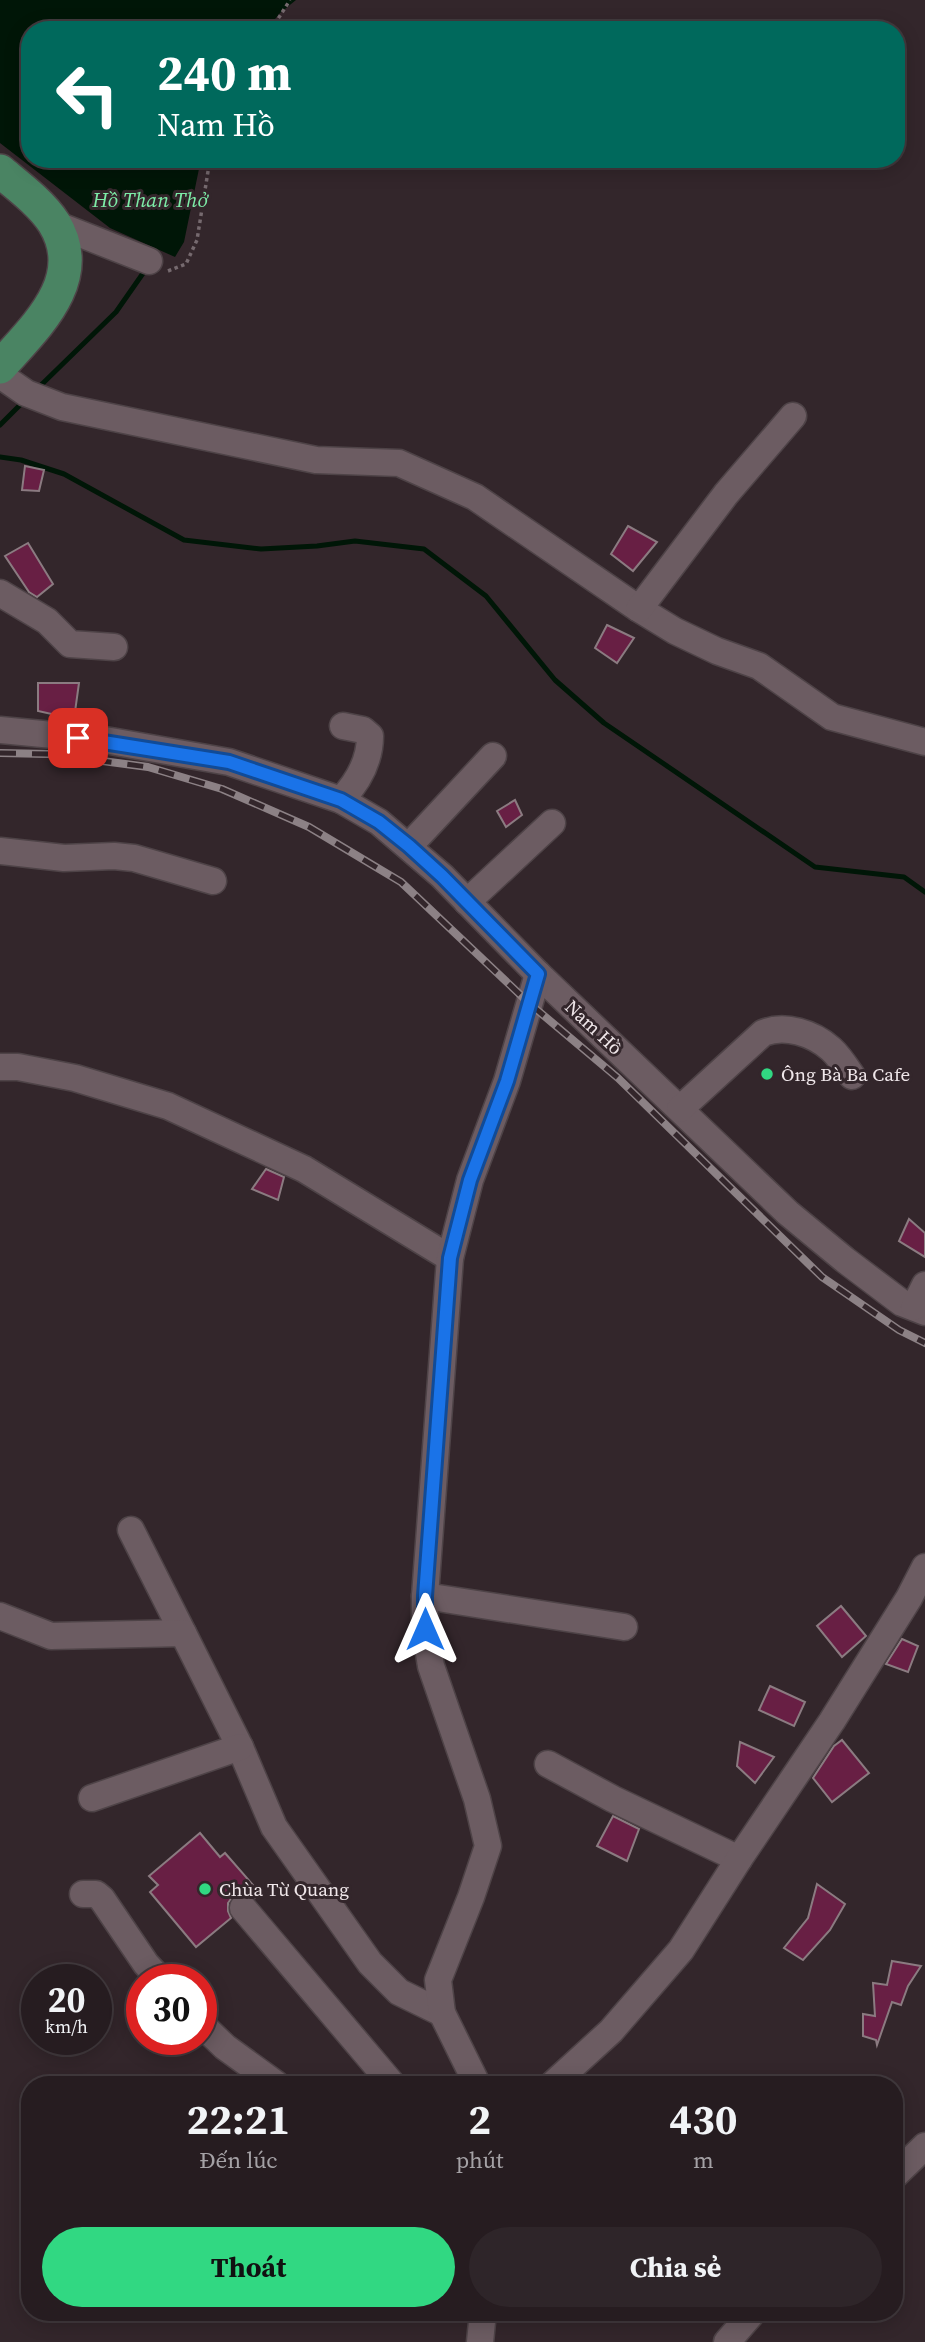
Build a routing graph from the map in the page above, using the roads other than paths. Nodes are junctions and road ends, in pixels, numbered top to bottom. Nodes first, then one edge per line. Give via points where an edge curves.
1 (0, 171) edge
2 (55, 224) junction
3 (149, 261) dead end
4 (0, 367) edge
5 (0, 375) edge
6 (793, 416) dead end
7 (0, 593) edge
8 (639, 609) junction
9 (114, 647) dead end
10 (344, 726) dead end
11 (0, 730) edge
12 (925, 742) edge
13 (493, 756) dead end
14 (341, 800) junction
15 (552, 823) dead end
16 (409, 846) junction
17 (0, 851) edge
18 (213, 881) dead end
19 (467, 902) junction
20 (538, 974) junction
21 (0, 1067) edge
22 (852, 1076) dead end
23 (680, 1109) junction
24 (450, 1258) junction
25 (921, 1301) edge
26 (131, 1530) dead end
27 (925, 1567) edge
28 (425, 1596) junction
29 (0, 1616) edge
30 (624, 1627) dead end
31 (183, 1633) junction
32 (240, 1747) junction
33 (548, 1764) dead end
34 (92, 1798) dead end
35 (739, 1859) junction
36 (83, 1894) dead end
37 (243, 1908) dead end
38 (148, 1964) edge
39 (442, 2013) junction
40 (217, 2039) edge
41 (265, 2076) edge
42 (386, 2076) edge
43 (473, 2076) edge
44 (562, 2076) edge
45 (925, 2146) edge
46 (903, 2167) edge
47 (482, 2321) edge
48 (745, 2321) edge
49 (480, 2342) edge
50 (727, 2342) edge

1 - 2 main road
2 - 3 street
2 - 4 main road via 65,262 57,297
5 - 8 street via 26,393 62,407 316,460 399,463 475,497
6 - 8 street via 726,494
7 - 9 street via 47,621 70,644
8 - 12 street via 717,651 759,666 832,717
10 - 14 street via 363,730 370,736 370,748 358,782
11 - 14 street, Nam Hồ via 105,740 229,762
13 - 16 street
14 - 16 street, Nam Hồ
15 - 19 street
16 - 19 street, Nam Hồ
17 - 18 street via 64,858 134,858
19 - 20 street, Nam Hồ
20 - 23 street, Nam Hồ
20 - 24 street via 507,1081 470,1180
21 - 24 street via 18,1066 75,1078 168,1106 304,1169
22 - 23 street via 831,1049 811,1036 777,1027 763,1032
23 - 25 street, Nam Hồ via 845,1261 902,1303
24 - 28 street
26 - 31 street
27 - 35 street via 832,1721
28 - 30 street
28 - 39 street via 431,1666 477,1799 488,1846 438,1980
29 - 31 street via 51,1636
31 - 32 street
32 - 34 street
32 - 39 street via 274,1827 370,1963 399,1992
33 - 35 street
35 - 44 street via 681,1950 611,2031
36 - 38 street via 96,1894
37 - 42 street
39 - 43 street
40 - 41 street
45 - 46 street
47 - 49 street
48 - 50 street

